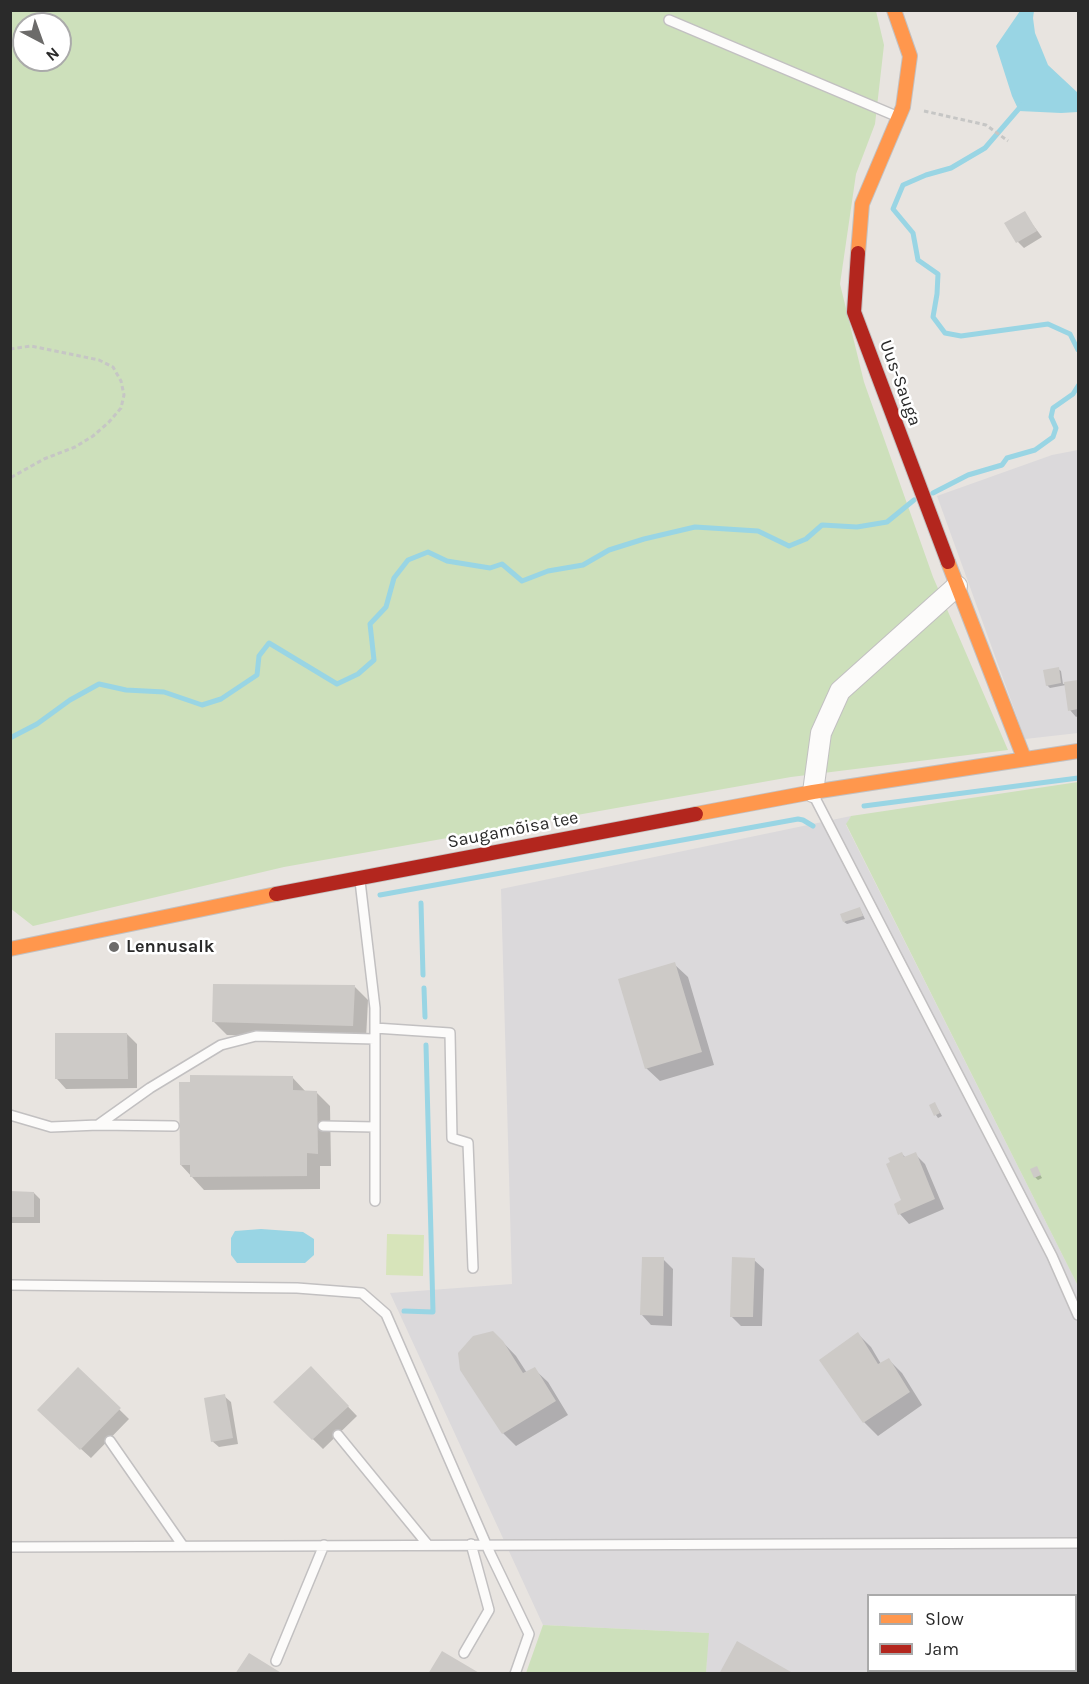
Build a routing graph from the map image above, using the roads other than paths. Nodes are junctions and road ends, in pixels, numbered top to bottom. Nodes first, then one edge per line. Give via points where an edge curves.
1 (894, 10) edge
2 (669, 20) dead end
3 (901, 112) junction
4 (957, 586) junction
5 (1078, 751) edge
6 (1024, 758) junction
7 (813, 792) junction
8 (359, 877) junction
9 (183, 913) junction
10 (137, 933) dead end
11 (84, 945) dead end
12 (15, 948) edge
13 (375, 1028) junction
14 (375, 1039) junction
15 (10, 1115) edge
16 (98, 1125) junction
17 (174, 1126) dead end
18 (323, 1126) dead end
19 (375, 1127) junction
20 (375, 1201) dead end
21 (473, 1268) dead end
22 (10, 1285) edge
23 (1078, 1315) edge
24 (338, 1434) dead end
25 (110, 1441) dead end
26 (1078, 1543) edge
27 (471, 1544) junction
28 (486, 1544) junction
29 (324, 1545) junction
30 (428, 1545) junction
31 (183, 1546) junction
32 (10, 1547) edge
33 (464, 1653) dead end
34 (276, 1661) dead end
35 (514, 1674) edge

1 - 3 street, Uus-Sauga via 910,56
2 - 3 lane
3 - 4 street, Uus-Sauga via 862,204 854,312
4 - 6 street, Uus-Sauga
4 - 7 street via 840,691 822,733
5 - 6 street, Saugamõisa tee
6 - 7 street, Saugamõisa tee
7 - 8 street, Saugamõisa tee
7 - 23 lane via 1052,1256
8 - 9 street, Saugamõisa tee
8 - 13 lane
9 - 10 lane
9 - 12 street, Saugamõisa tee
11 - 12 lane
13 - 14 lane
13 - 21 lane via 450,1033 452,1138 468,1143
14 - 16 lane via 256,1036 221,1045
14 - 19 lane
15 - 16 lane via 51,1127
16 - 17 lane
18 - 19 lane
19 - 20 lane
22 - 28 lane via 297,1288 362,1293 386,1314
24 - 30 lane
25 - 31 lane
26 - 28 lane
27 - 28 lane
27 - 30 lane
27 - 33 lane via 489,1610
28 - 35 lane via 529,1634
29 - 30 lane
29 - 31 lane
29 - 34 lane
31 - 32 lane

